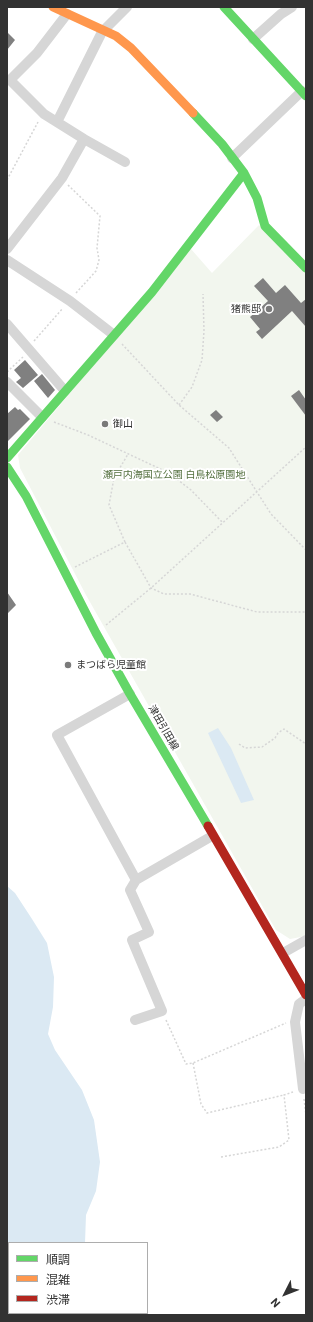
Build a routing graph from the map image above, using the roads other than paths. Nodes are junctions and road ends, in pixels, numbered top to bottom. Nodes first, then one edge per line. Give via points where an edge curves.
1 (53, 7) edge
2 (127, 7) edge
3 (224, 7) edge
4 (292, 7) edge
5 (67, 14) junction
6 (102, 32) junction
7 (253, 39) junction
8 (8, 80) edge
9 (305, 90) edge
10 (57, 122) junction
11 (84, 139) junction
12 (232, 158) junction
13 (125, 162) dead end
14 (244, 173) junction
15 (7, 249) edge
16 (7, 260) edge
17 (306, 268) edge
18 (7, 324) edge
19 (114, 335) junction
20 (7, 382) edge
21 (65, 391) junction
22 (42, 417) junction
23 (7, 458) edge
24 (7, 467) edge
25 (130, 694) junction
26 (212, 836) junction
27 (136, 880) junction
28 (306, 940) edge
29 (283, 953) junction
30 (306, 995) edge
31 (306, 999) edge
32 (135, 1020) dead end
33 (303, 1089) road end

1 - 5 street
2 - 6 street
3 - 7 street
4 - 7 street
5 - 6 street
5 - 8 street via 37,53
6 - 10 street
6 - 12 street via 116,36 131,48 222,144
7 - 9 street
8 - 10 street via 44,114
9 - 12 street
10 - 11 street
11 - 13 street
11 - 15 street via 62,178
12 - 14 street
14 - 17 street via 257,198 265,226
14 - 19 street via 152,292
16 - 19 street via 70,301
18 - 21 street
19 - 21 street
20 - 22 street
21 - 22 street
22 - 23 street
24 - 25 street, 津田引田線 via 26,496
25 - 26 street, 津田引田線
25 - 27 street via 56,735
26 - 27 street
26 - 29 street, 津田引田線
27 - 32 street via 130,890 149,932 132,940 162,1011
28 - 29 street
29 - 30 street, 津田引田線
31 - 33 street via 299,1004 295,1022

